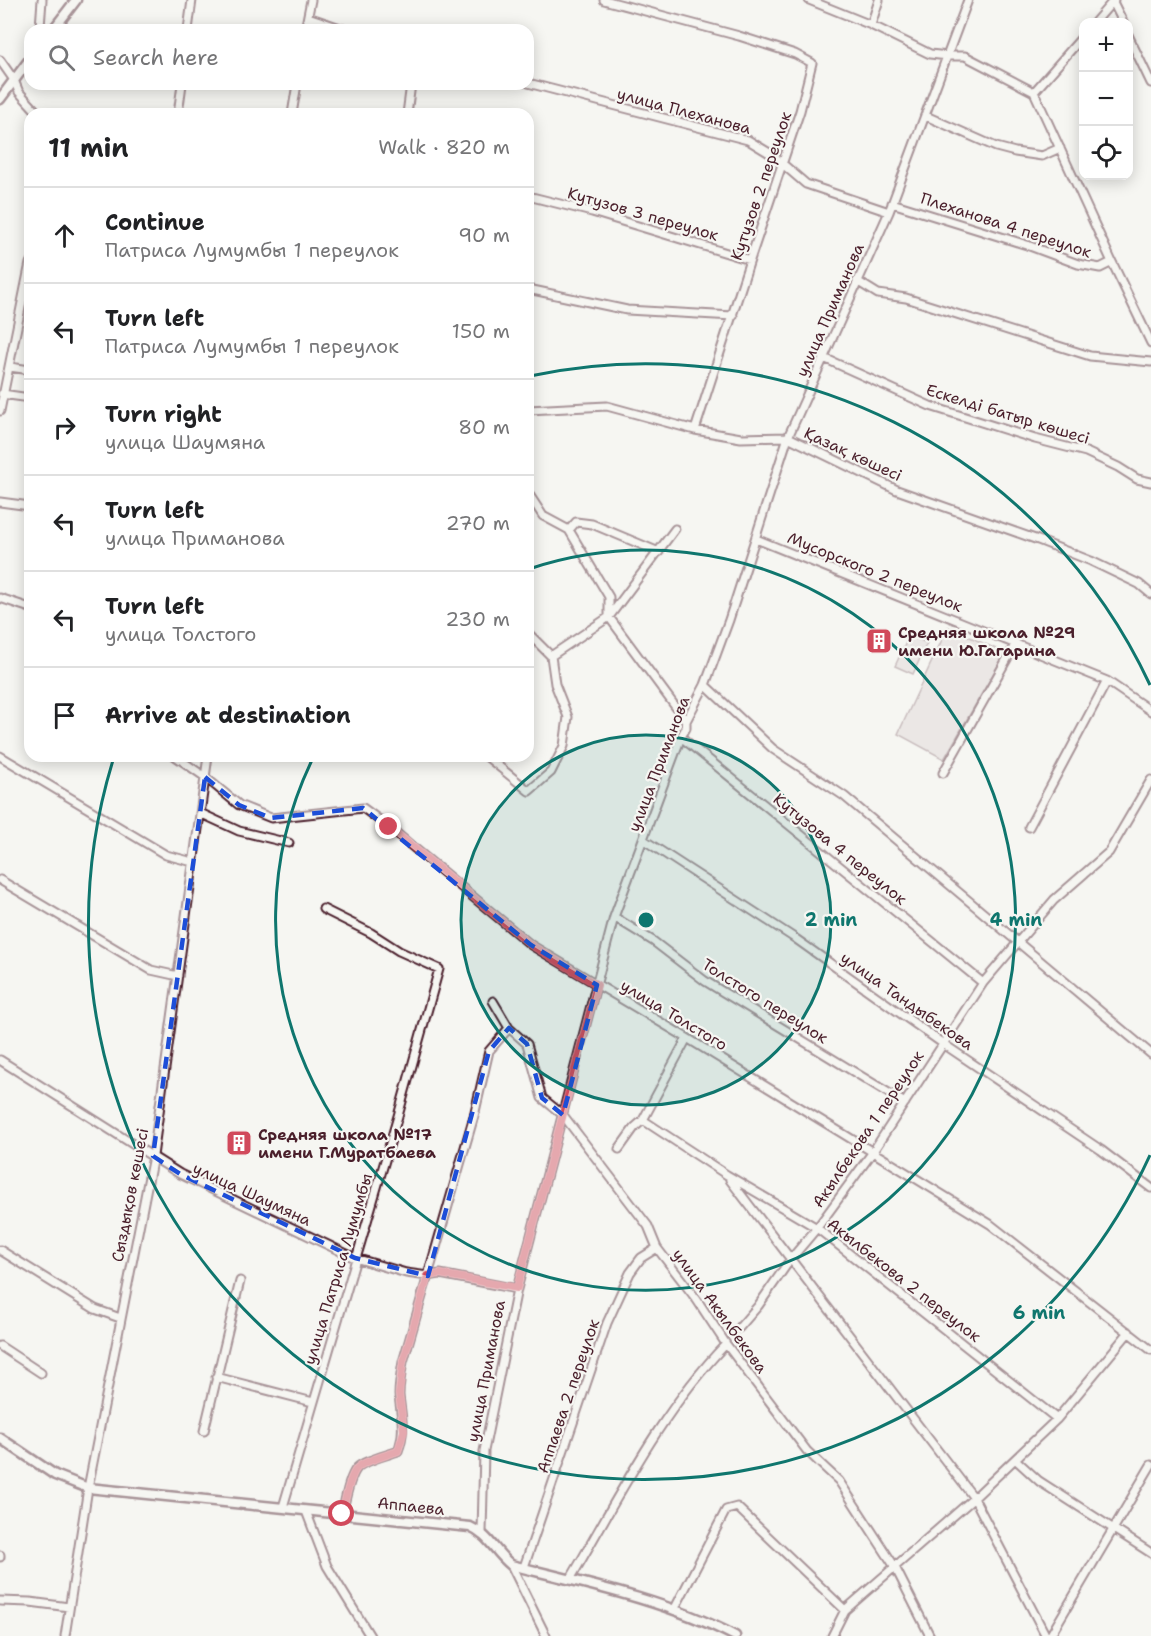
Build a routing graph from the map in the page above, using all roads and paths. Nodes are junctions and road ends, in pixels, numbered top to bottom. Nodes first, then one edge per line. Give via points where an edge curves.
1 (42, 0) edge
2 (76, 0) edge
3 (192, 0) edge
4 (311, 0) edge
5 (603, 0) edge
6 (809, 0) edge
7 (879, 0) edge
8 (968, 0) edge
9 (1113, 1) edge
10 (308, 17) junction
11 (1098, 18) edge
12 (1121, 18) edge
13 (40, 24) edge
14 (58, 24) edge
15 (189, 24) edge
16 (307, 24) edge
17 (328, 24) edge
18 (871, 25) junction
19 (1079, 40) edge
20 (1133, 45) edge
21 (948, 56) junction
22 (0, 60) edge
23 (24, 67) edge
24 (14, 80) junction
25 (1151, 83) edge
26 (534, 85) edge
27 (181, 90) edge
28 (296, 90) edge
29 (410, 90) edge
30 (1034, 92) junction
31 (0, 99) edge
32 (33, 108) edge
33 (179, 108) edge
34 (293, 108) edge
35 (408, 108) edge
36 (926, 116) junction
37 (1060, 148) junction
38 (782, 164) junction
39 (534, 198) edge
40 (892, 203) junction
41 (889, 213) junction
42 (750, 260) junction
43 (1112, 262) junction
44 (857, 280) junction
45 (534, 290) edge
46 (24, 294) edge
47 (733, 316) junction
48 (1151, 343) edge
49 (824, 358) junction
50 (1151, 362) edge
51 (10, 367) junction
52 (24, 369) edge
53 (2, 394) junction
54 (24, 397) edge
55 (534, 410) edge
56 (0, 411) edge
57 (695, 430) junction
58 (788, 437) junction
59 (1151, 482) edge
60 (0, 502) edge
61 (534, 502) edge
62 (24, 505) edge
63 (675, 529) dead end
64 (569, 530) junction
65 (756, 539) junction
66 (659, 552) junction
67 (1151, 594) edge
68 (0, 598) edge
69 (24, 606) edge
70 (609, 617) junction
71 (534, 639) edge
72 (1016, 643) junction
73 (551, 656) junction
74 (1107, 681) junction
75 (705, 685) junction
76 (1151, 711) edge
77 (686, 721) junction
78 (681, 737) junction
79 (0, 756) edge
80 (184, 762) edge
81 (207, 762) edge
82 (494, 762) edge
83 (943, 773) dead end
84 (205, 777) junction
85 (1151, 780) edge
86 (200, 813) junction
87 (1029, 827) dead end
88 (644, 840) junction
89 (289, 843) dead end
90 (193, 862) junction
91 (0, 880) edge
92 (323, 909) dead end
93 (614, 917) junction
94 (1017, 943) junction
95 (178, 975) junction
96 (983, 983) junction
97 (597, 985) junction
98 (493, 1001) dead end
99 (509, 1028) junction
100 (687, 1038) junction
101 (942, 1043) junction
102 (1151, 1054) edge
103 (0, 1060) edge
104 (906, 1104) junction
105 (563, 1115) junction
106 (643, 1120) junction
107 (619, 1149) dead end
108 (872, 1153) junction
109 (153, 1156) junction
110 (727, 1175) junction
111 (1151, 1188) edge
112 (758, 1193) junction
113 (751, 1207) junction
114 (817, 1228) junction
115 (657, 1248) junction
116 (0, 1250) edge
117 (355, 1258) junction
118 (790, 1260) junction
119 (428, 1276) junction
120 (240, 1281) dead end
121 (517, 1288) junction
122 (120, 1318) junction
123 (739, 1328) dead end
124 (1128, 1332) junction
125 (726, 1344) junction
126 (0, 1346) edge
127 (1151, 1350) edge
128 (41, 1373) dead end
129 (216, 1377) junction
130 (313, 1402) junction
131 (1057, 1419) junction
132 (204, 1431) dead end
133 (0, 1438) edge
134 (1015, 1459) junction
135 (1151, 1465) edge
136 (88, 1488) junction
137 (974, 1498) junction
138 (283, 1508) junction
139 (306, 1511) junction
140 (342, 1514) junction
141 (1112, 1528) junction
142 (482, 1532) junction
143 (1151, 1553) edge
144 (511, 1564) junction
145 (524, 1567) junction
146 (895, 1567) junction
147 (571, 1578) junction
148 (0, 1601) edge
149 (69, 1607) junction
150 (674, 1610) junction
151 (845, 1610) junction
152 (65, 1636) edge
153 (370, 1636) edge
154 (546, 1636) edge
155 (735, 1636) edge
156 (832, 1636) edge
157 (930, 1636) edge
158 (1048, 1636) edge

1 - 13 street
2 - 14 street
3 - 15 street
4 - 10 street
5 - 38 street, Кутузов 2 переулок via 739,36 812,63
6 - 18 street
7 - 18 street
8 - 21 street, улица Приманова
9 - 11 street
9 - 12 street
10 - 16 street
10 - 17 street
18 - 21 street via 930,54
19 - 30 street
20 - 25 street
21 - 30 street via 965,56
21 - 36 street, улица Приманова
22 - 24 street
23 - 24 street
24 - 31 street
24 - 32 street via 18,92
26 - 38 street, улица Плеханова via 748,140
27 - 33 street
28 - 34 street
29 - 35 street
30 - 37 street
36 - 37 street via 1016,152 1042,156
36 - 40 street, улица Приманова
37 - 43 street
38 - 41 street, улица Плеханова via 806,184
38 - 42 street, Кутузов 2 переулок
39 - 42 street, Кутузов 3 переулок
40 - 41 street, улица Приманова
40 - 43 street, Плеханова 4 переулок via 1078,264 1100,268
41 - 44 street, улица Приманова
42 - 47 street, Кутузов 2 переулок
43 - 48 street
44 - 49 street, улица Приманова
44 - 50 street via 878,294 906,298 1090,356
45 - 47 street via 627,310
46 - 51 street
47 - 57 street, Кутузов 2 переулок
49 - 58 street, улица Приманова
49 - 59 street, Ескелді батыр көшесі via 930,405 1035,440 1086,452 1137,479
51 - 52 street
51 - 53 street
53 - 54 street
53 - 56 street
55 - 57 street, Қазақ көшесі via 607,406
57 - 58 street, Қазақ көшесі via 741,438
58 - 65 street, улица Приманова
58 - 67 street, Қазақ көшесі via 897,490 1091,561
60 - 62 street
61 - 64 street via 543,516
63 - 66 street
64 - 66 street via 576,522 592,524
64 - 70 street via 609,597
65 - 72 street, Мусорского 2 переулок
65 - 75 street, улица Приманова
66 - 70 street
68 - 69 street
70 - 73 street
70 - 77 street
71 - 73 street
72 - 74 street, Мусорского 2 переулок
72 - 83 street
73 - 82 street via 555,684 568,717 564,746 551,772 530,791
74 - 76 street, Мусорского 2 переулок
74 - 87 street
75 - 77 street, улица Приманова
75 - 94 street via 773,749 844,796
77 - 78 street, улица Приманова
78 - 88 street, улица Приманова
78 - 96 street, Кутузова 4 переулок
79 - 90 street via 166,855
80 - 84 street, улица Толстого
81 - 84 street, Сыздықов көшесі
84 - 86 street, Сыздықов көшесі
84 - 97 street, улица Толстого via 239,805 271,818 363,808 531,945
85 - 94 street via 1108,852 1054,900
86 - 89 street via 239,831
86 - 90 street, Сыздықов көшесі
88 - 93 street, улица Приманова
88 - 101 street, улица Тандыбекова via 796,939
90 - 95 street, Сыздықов көшесі
91 - 95 street via 151,970
92 - 117 street, улица Патриса Лумумбы via 439,969
93 - 97 street, улица Приманова
93 - 104 street, Толстого переулок via 705,981
94 - 96 street, Акылбекова 1 переулок
94 - 102 street
95 - 109 street, Сыздықов көшесі
96 - 101 street, Акылбекова 1 переулок
97 - 100 street, улица Толстого
97 - 105 street, улица Приманова
98 - 99 street, улица Акылбекова
99 - 105 street, улица Акылбекова via 527,1044 542,1098
99 - 119 street via 489,1051
100 - 106 street
100 - 108 street, улица Толстого
101 - 104 street, Акылбекова 1 переулок
101 - 111 street, улица Тандыбекова
103 - 109 street, улица Шаумяна
104 - 108 street, Акылбекова 1 переулок
105 - 115 street, улица Акылбекова via 648,1226
105 - 121 street, улица Приманова
106 - 107 street
106 - 110 street, Акылбекова 2 переулок
108 - 114 street, Акылбекова 1 переулок
108 - 124 street, улица Толстого via 990,1224
109 - 117 street, улица Шаумяна via 180,1174
109 - 122 street, Сыздықов көшесі
110 - 112 street, Акылбекова 2 переулок
110 - 113 street, Акылбекова 2 переулок
112 - 113 street
112 - 114 street, Акылбекова 2 переулок
113 - 118 street, Акылбекова 2 переулок
114 - 118 street, Акылбекова 1 переулок
114 - 131 street, Акылбекова 2 переулок
115 - 125 street, улица Акылбекова
115 - 145 street, Аппаева 2 переулок via 641,1258 630,1273 607,1323
116 - 122 street via 95,1309
117 - 119 street, улица Шаумяна
117 - 130 street, улица Патриса Лумумбы
118 - 123 street, Акылбекова 1 переулок
118 - 137 street, Акылбекова 2 переулок
119 - 121 street, улица Шаумяна via 440,1274
119 - 140 street via 403,1362 399,1394 402,1441 398,1451 356,1468
120 - 129 street
121 - 142 street, улица Приманова via 484,1451
122 - 136 street, Сыздықов көшесі
124 - 127 street, улица Толстого
124 - 131 street
125 - 146 street, улица Акылбекова via 807,1451 839,1481
125 - 147 street via 704,1366 645,1451
126 - 128 street
129 - 130 street
129 - 132 street
130 - 138 street, улица Патриса Лумумбы
131 - 134 street
133 - 136 street, Аппаева via 55,1475
134 - 137 street
134 - 141 street via 1039,1481
135 - 141 street
136 - 138 street, Аппаева
136 - 149 street, Сыздықов көшесі
137 - 146 street
137 - 158 street, Акылбекова 2 переулок
138 - 139 street, Аппаева
139 - 140 street, Аппаева
139 - 153 street via 327,1566
140 - 142 street, Аппаева via 470,1527
141 - 143 street
141 - 158 street
142 - 144 street
144 - 145 street
144 - 154 street
145 - 147 street
146 - 151 street
146 - 157 street, улица Акылбекова
147 - 150 street
148 - 149 street
149 - 152 street, Сыздықов көшесі
150 - 151 street via 726,1510 737,1507
150 - 155 street
151 - 156 street

